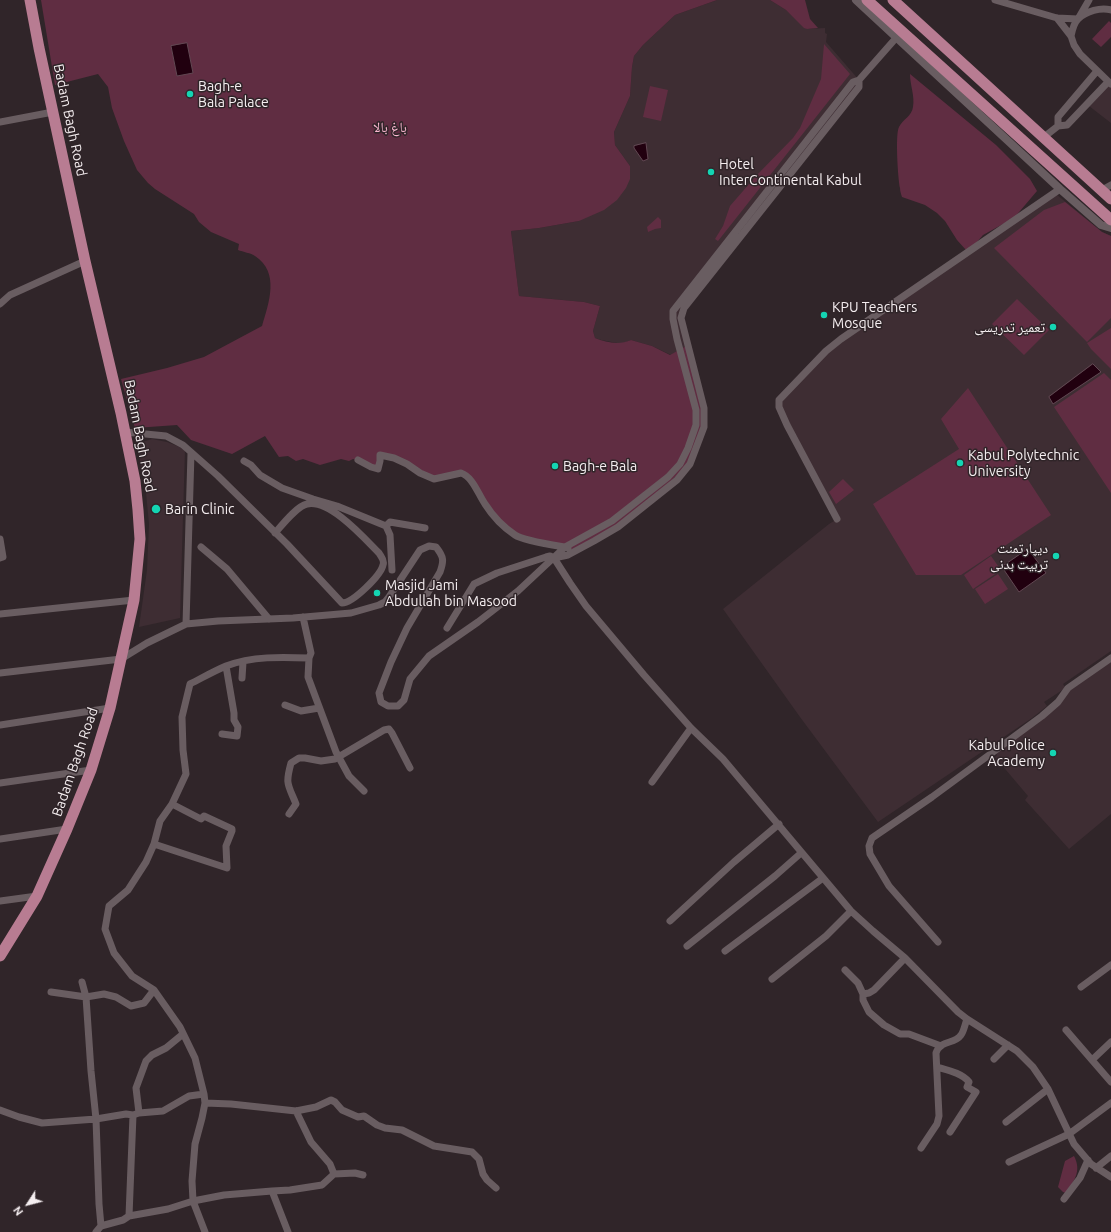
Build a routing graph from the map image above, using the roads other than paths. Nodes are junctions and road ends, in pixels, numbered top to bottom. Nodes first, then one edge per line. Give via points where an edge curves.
1 (30, 0) edge
2 (856, 0) edge
3 (867, 0) edge
4 (893, 0) edge
5 (995, 0) edge
6 (1089, 0) edge
7 (1111, 10) edge
8 (875, 13) junction
9 (1057, 18) junction
10 (1078, 19) junction
11 (1071, 36) junction
12 (896, 38) junction
13 (1097, 71) junction
14 (859, 80) junction
15 (1110, 83) edge
16 (53, 112) junction
17 (0, 122) edge
18 (1058, 126) junction
19 (1044, 137) junction
20 (1106, 187) edge
21 (1060, 189) junction
22 (1111, 199) edge
23 (1111, 220) edge
24 (1111, 228) edge
25 (85, 261) junction
26 (712, 261) junction
27 (718, 266) junction
28 (0, 304) edge
29 (685, 337) junction
30 (677, 340) junction
31 (125, 432) junction
32 (191, 453) junction
33 (358, 460) dead end
34 (244, 461) dead end
35 (837, 519) dead end
36 (386, 526) junction
37 (425, 528) dead end
38 (275, 533) junction
39 (0, 539) edge
40 (201, 547) dead end
41 (565, 547) junction
42 (574, 552) junction
43 (0, 558) edge
44 (554, 558) junction
45 (392, 570) dead end
46 (134, 600) junction
47 (0, 614) edge
48 (303, 618) junction
49 (269, 619) junction
50 (186, 624) junction
51 (447, 628) dead end
52 (309, 658) junction
53 (1111, 658) edge
54 (121, 659) junction
55 (243, 662) junction
56 (226, 666) junction
57 (0, 673) edge
58 (242, 678) dead end
59 (284, 705) dead end
60 (110, 708) junction
61 (319, 708) junction
62 (0, 725) edge
63 (691, 728) junction
64 (222, 734) dead end
65 (339, 757) junction
66 (410, 768) dead end
67 (91, 770) junction
68 (652, 782) dead end
69 (0, 783) edge
70 (364, 791) dead end
71 (172, 804) junction
72 (289, 814) dead end
73 (779, 824) junction
74 (67, 829) junction
75 (0, 839) edge
76 (154, 844) junction
77 (801, 853) junction
78 (823, 878) junction
79 (37, 896) junction
80 (0, 901) edge
81 (851, 911) junction
82 (670, 921) dead end
83 (938, 942) dead end
84 (687, 946) dead end
85 (725, 951) dead end
86 (0, 956) edge
87 (905, 958) junction
88 (1111, 964) edge
89 (844, 970) dead end
90 (772, 979) dead end
91 (82, 982) dead end
92 (1081, 987) dead end
93 (154, 990) junction
94 (52, 992) dead end
95 (863, 994) junction
96 (86, 997) junction
97 (967, 1019) junction
98 (1066, 1030) dead end
99 (183, 1034) junction
100 (1111, 1042) edge
101 (1008, 1045) junction
102 (941, 1046) junction
103 (994, 1059) dead end
104 (1092, 1060) junction
105 (937, 1067) junction
106 (1111, 1082) edge
107 (1048, 1089) junction
108 (204, 1094) junction
109 (1111, 1102) edge
110 (205, 1103) junction
111 (0, 1110) edge
112 (296, 1111) junction
113 (136, 1114) junction
114 (96, 1119) junction
115 (1006, 1122) dead end
116 (950, 1132) dead end
117 (1069, 1134) junction
118 (921, 1148) dead end
119 (1111, 1156) edge
120 (1088, 1160) junction
121 (1009, 1162) dead end
122 (1096, 1168) junction
123 (334, 1174) junction
124 (363, 1175) dead end
125 (1111, 1177) edge
126 (496, 1188) dead end
127 (272, 1190) junction
128 (1064, 1199) dead end
129 (193, 1201) junction
130 (130, 1216) junction
131 (99, 1229) edge
132 (205, 1232) edge
133 (288, 1232) edge

1 - 16 main road, Badam Bagh Road
2 - 8 street
3 - 8 main road
4 - 19 main road
5 - 9 street
6 - 10 street
7 - 10 street via 1099,9
8 - 12 street
8 - 23 main road
9 - 10 street
9 - 11 street
10 - 11 street
11 - 13 street via 1080,54
12 - 14 street
12 - 21 street
13 - 15 street
13 - 18 street via 1058,117
14 - 26 street via 853,82
14 - 27 street via 859,87
15 - 18 street via 1067,125
16 - 17 street
16 - 25 main road, Badam Bagh Road
18 - 19 street
19 - 20 main road
20 - 22 main road
21 - 24 street via 1101,225
21 - 35 street via 840,339 779,400 784,419
25 - 28 street via 10,295
25 - 31 main road, Badam Bagh Road
26 - 27 street
26 - 30 street via 673,311
27 - 29 street via 684,308 681,318
29 - 30 street
29 - 42 street via 704,408 704,427 690,464 677,480 618,526
30 - 41 street via 696,410 696,425 680,464 668,477 612,521
31 - 32 street via 166,436 183,445
31 - 46 main road, Badam Bagh Road via 135,481 140,539
32 - 38 street
32 - 50 street
33 - 41 street via 378,469 380,455 394,458 434,479 461,473 469,479 490,510 515,535
34 - 36 street via 260,475 282,488
36 - 37 street via 390,522
36 - 45 street via 390,535
38 - 38 street via 306,504 325,507 340,515 379,553 384,560 383,565 362,591 342,603
39 - 43 street via 3,557
40 - 49 street via 227,568
41 - 42 street
41 - 44 street
42 - 44 street
44 - 48 street via 518,591 429,656 410,679 404,700 398,706 388,706 381,702 379,693 407,628 440,572 442,554 436,547 429,546 420,550 389,597 379,605 351,613
44 - 51 street via 550,556 497,572 474,584
44 - 63 street via 586,606
46 - 47 street
46 - 54 main road, Badam Bagh Road
48 - 49 street
48 - 52 street via 312,653
49 - 50 street
50 - 54 street
52 - 55 street via 275,656
52 - 61 street via 308,677
53 - 83 street via 1068,688 1058,702 1042,716 872,838 870,854 889,886
54 - 57 street
54 - 60 main road, Badam Bagh Road
55 - 56 street
55 - 58 street
56 - 64 street via 238,731 236,737
56 - 71 street via 190,684 182,717 186,774
59 - 61 street via 301,712
60 - 62 street
60 - 67 main road, Badam Bagh Road
61 - 65 street
63 - 68 street
63 - 73 street via 723,759
65 - 66 street via 389,729
65 - 70 street via 349,776
65 - 72 street via 321,762 299,758 292,763 287,784 296,804
67 - 69 street
67 - 74 main road, Badam Bagh Road
71 - 76 street via 160,821
71 - 76 street via 201,819 204,816 232,829 226,846 226,868
73 - 77 street
73 - 82 street
74 - 75 street
74 - 79 main road, Badam Bagh Road
76 - 93 street via 128,890 109,906 105,929 114,953 132,976
77 - 78 street
77 - 84 street
78 - 81 street
78 - 85 street
79 - 80 street
79 - 86 main road, Badam Bagh Road
81 - 87 street
81 - 90 street via 826,936
87 - 95 street via 874,990
87 - 97 street
88 - 92 street
89 - 95 street via 858,983
91 - 96 street
93 - 96 street via 144,1003 131,1006 116,997 104,994
93 - 99 street
94 - 96 street
95 - 102 street via 869,1012 884,1025 900,1034 909,1034
96 - 114 street
97 - 101 street
97 - 102 street via 962,1034
98 - 104 street
99 - 108 street via 195,1058
99 - 113 street via 146,1061 136,1088
100 - 104 street
101 - 103 street
101 - 107 street via 1033,1067
102 - 105 street via 936,1054
104 - 106 street
105 - 116 street via 967,1079 967,1087 976,1092
105 - 118 street via 937,1124
107 - 115 street
107 - 117 street
108 - 110 street
108 - 113 street via 189,1096 163,1111
109 - 117 street
110 - 112 street
110 - 129 street via 195,1144
111 - 114 street via 42,1123
112 - 123 street via 311,1142 330,1164
112 - 126 street via 316,1107 331,1100 342,1110 364,1116 381,1126 402,1130 434,1146 472,1152 479,1159 487,1180
113 - 114 street
113 - 130 street
114 - 131 street
117 - 120 street
117 - 121 street
119 - 122 street
120 - 122 street
120 - 128 street via 1080,1178
122 - 125 street
123 - 124 street
123 - 127 street via 322,1185
127 - 129 street
127 - 133 street
129 - 130 street
129 - 132 street
130 - 131 street

